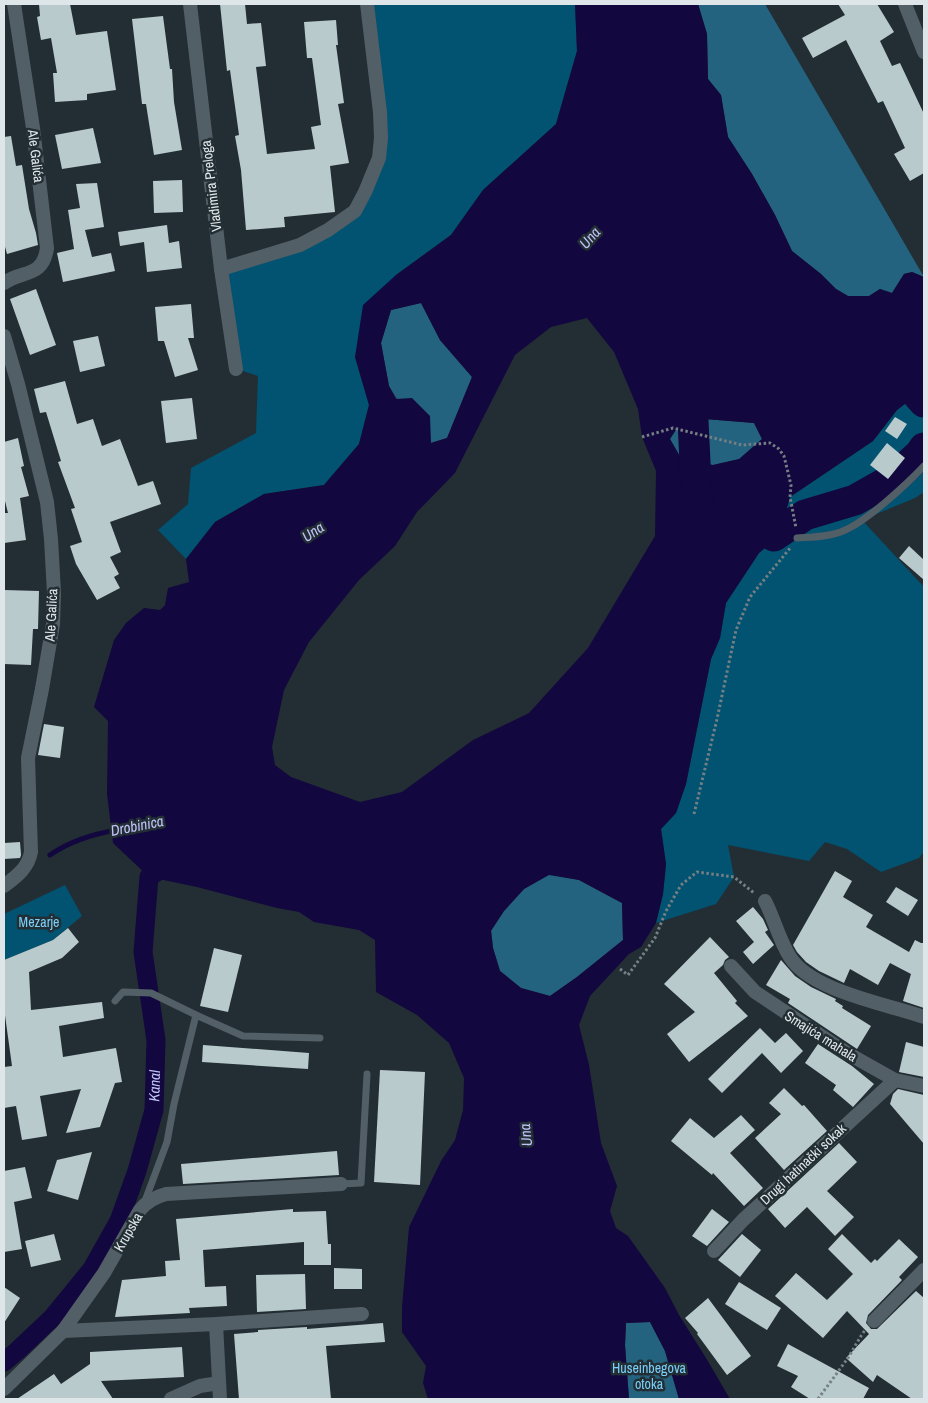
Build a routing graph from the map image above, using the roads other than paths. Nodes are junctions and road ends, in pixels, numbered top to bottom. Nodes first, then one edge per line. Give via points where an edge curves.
1 (14, 4) edge
2 (190, 4) edge
3 (367, 4) edge
4 (905, 4) edge
5 (924, 52) edge
6 (221, 269) junction
7 (4, 284) edge
8 (4, 336) edge
9 (236, 369) dead end
10 (924, 466) edge
11 (797, 538) road end
12 (4, 886) edge
13 (765, 900) road end
14 (730, 966) dead end
15 (115, 1001) dead end
16 (196, 1015) junction
17 (924, 1017) edge
18 (320, 1038) dead end
19 (367, 1074) dead end
20 (895, 1080) junction
21 (924, 1086) edge
22 (341, 1184) joint
23 (144, 1204) junction
24 (714, 1251) dead end
25 (924, 1270) edge
26 (362, 1314) dead end
27 (874, 1321) road end
28 (216, 1324) junction
29 (63, 1331) junction
30 (219, 1384) junction
31 (4, 1388) edge
32 (171, 1399) edge
33 (220, 1399) edge

1 - 7 street, Ale Galića via 47,248 43,262 35,271
2 - 6 street, Vladimira Preloga
3 - 6 street via 381,138 379,158 365,192 354,211 300,246
4 - 5 street
6 - 9 street, Vladimira Preloga
8 - 12 street, Ale Galića via 47,502 54,593 53,624 28,758 31,852 24,870
10 - 11 lane via 862,520 843,532
13 - 17 street via 790,957 801,969 833,988
14 - 20 street, Smajića mahala via 762,997 847,1053
15 - 16 lane via 123,992 151,993
16 - 18 lane via 243,1036
16 - 23 lane via 167,1142
19 - 22 lane via 361,1183
20 - 21 street, Smajića mahala
20 - 24 street, Drugi hatinački sokak
22 - 23 street, Krupska via 166,1194
23 - 29 street, Krupska via 104,1272
25 - 27 street
26 - 28 street
28 - 29 street
28 - 30 street
29 - 31 street, Krupska
30 - 32 street via 200,1386
30 - 33 street

